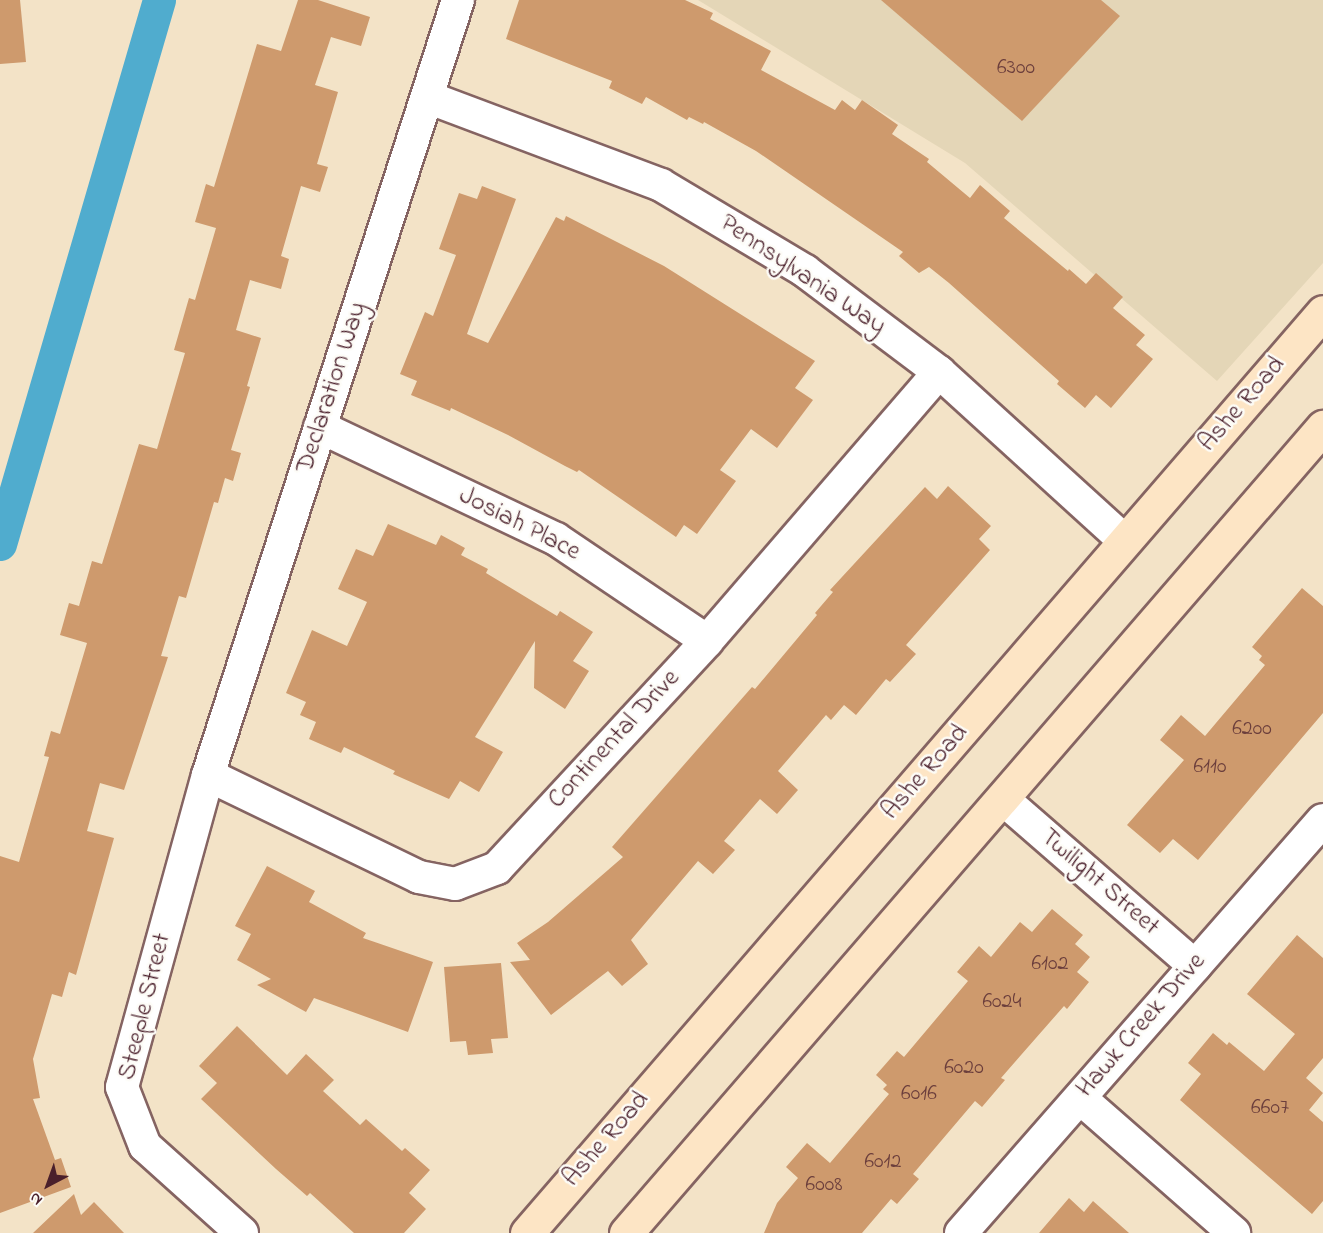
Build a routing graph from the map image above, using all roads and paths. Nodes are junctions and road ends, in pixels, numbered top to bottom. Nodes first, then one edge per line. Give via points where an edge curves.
1 (458, 0) edge
2 (427, 97) junction
3 (1323, 312) edge
4 (939, 372) junction
5 (1323, 427) edge
6 (320, 428) junction
7 (1125, 541) junction
8 (707, 640) junction
9 (208, 775) junction
10 (1004, 800) junction
11 (1319, 833) edge
12 (1195, 966) junction
13 (1080, 1098) junction
14 (242, 1233) edge
15 (527, 1233) edge
16 (626, 1233) edge
17 (961, 1233) edge
18 (1234, 1233) edge

1 - 2 street, Declaration Way
2 - 4 street, Pennsylvania Way via 661,185 805,271
2 - 6 street, Declaration Way
3 - 7 street, Ashe Road
4 - 7 street, Pennsylvania Way
4 - 8 street, Continental Drive
5 - 10 street
6 - 8 street, Josiah Place via 556,539
6 - 9 street, Declaration Way
7 - 15 street, Ashe Road
8 - 9 street, Continental Drive via 497,868 455,884 419,877
9 - 14 street, Steeple Street via 122,1087 145,1146
10 - 12 street, Twilight Street
10 - 16 street
11 - 12 street, Hawk Creek Drive
12 - 13 street, Hawk Creek Drive
13 - 17 street, Hawk Creek Drive
13 - 18 street

